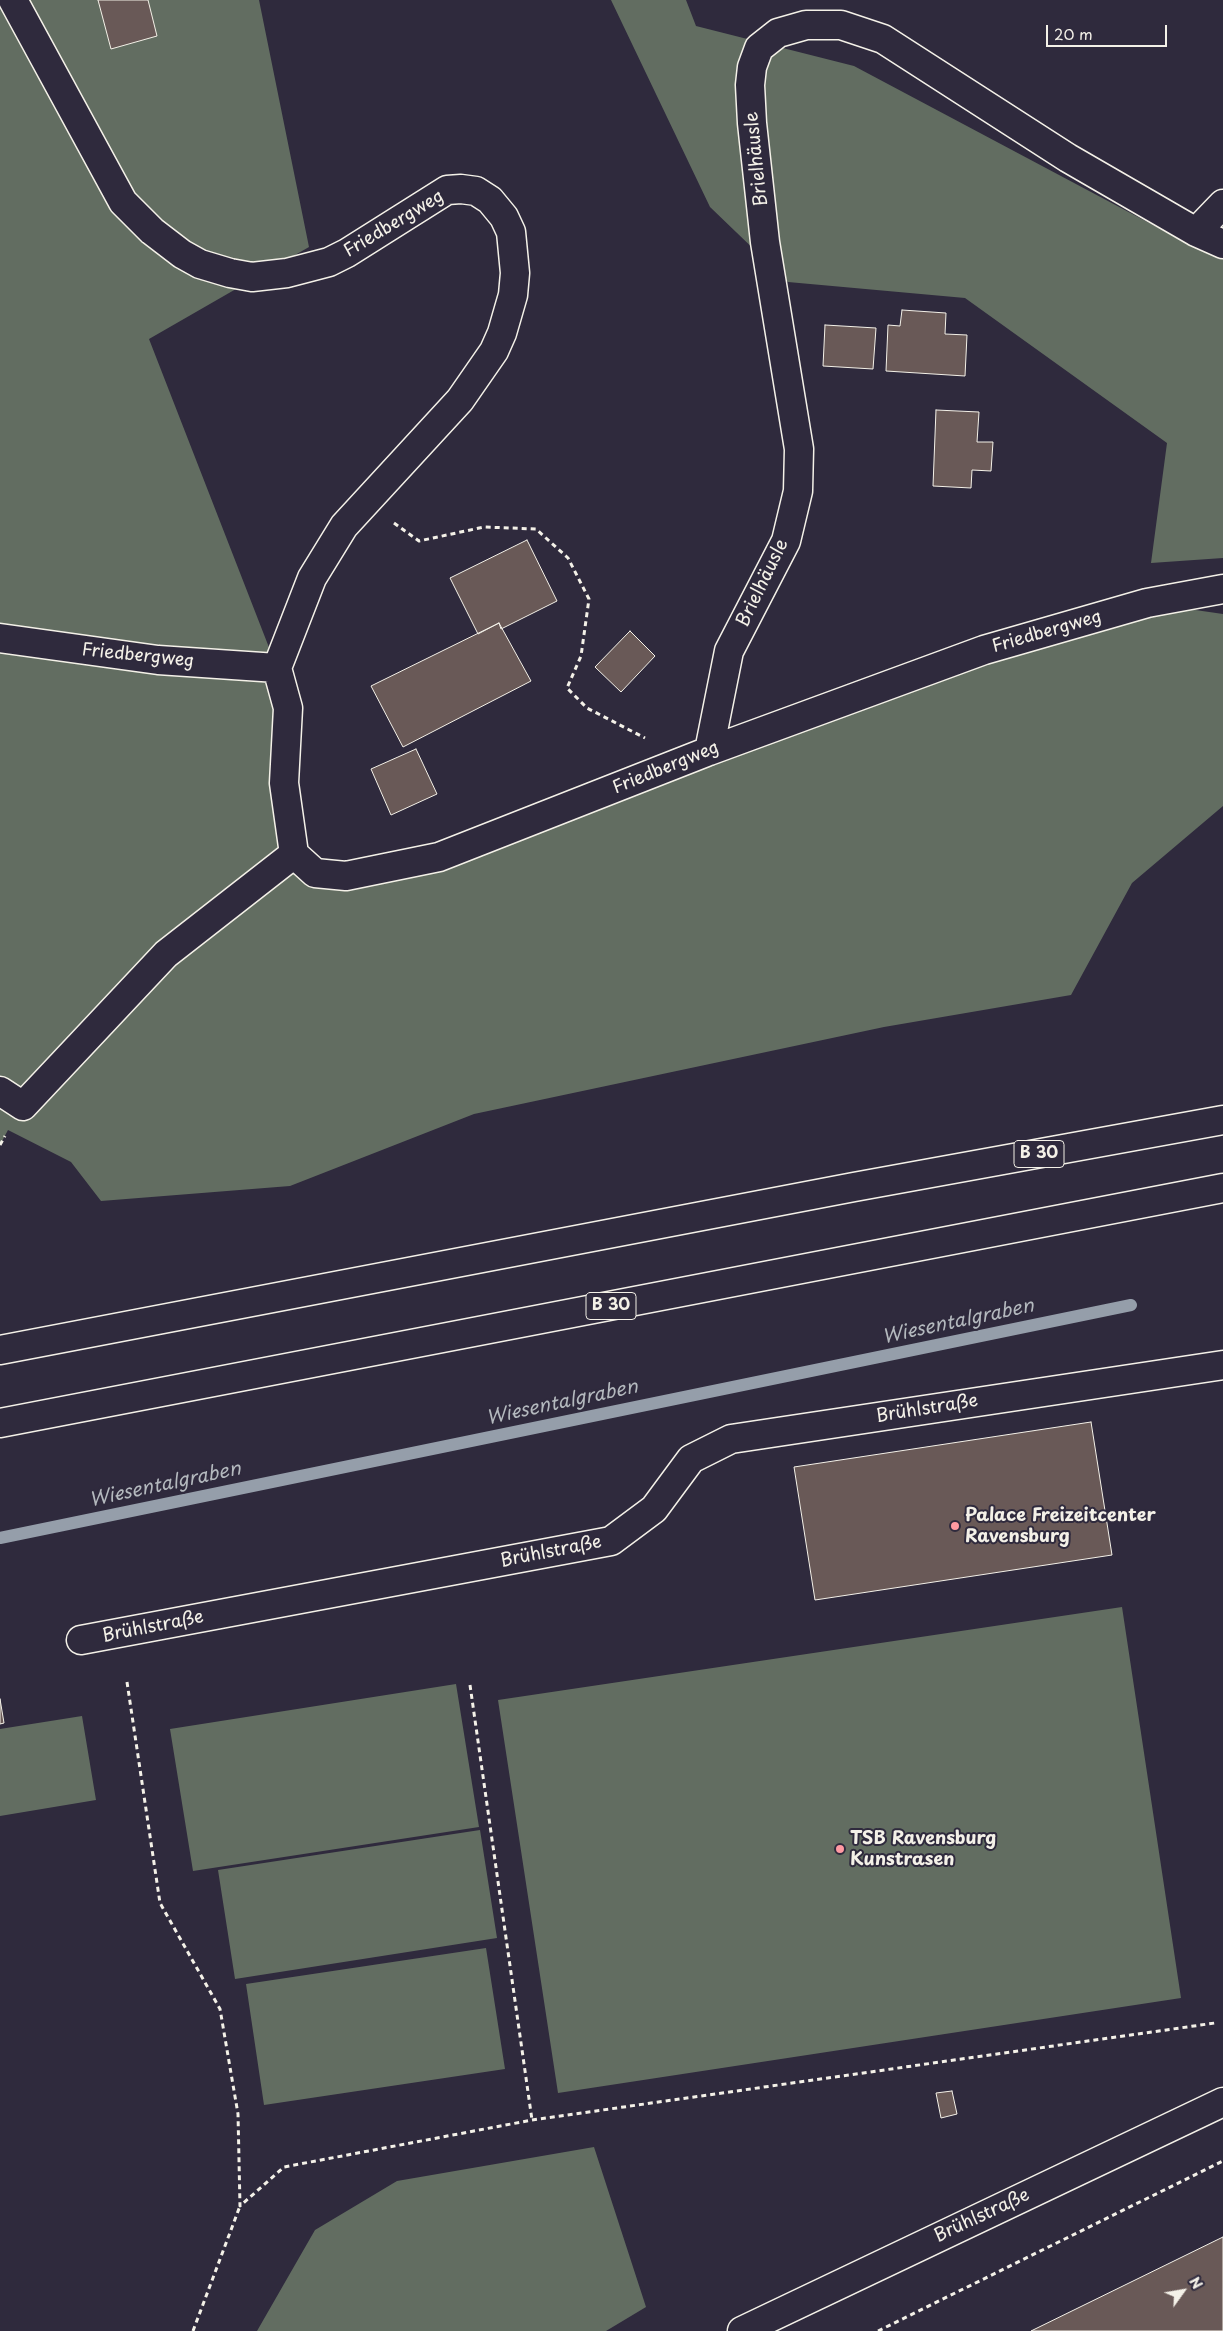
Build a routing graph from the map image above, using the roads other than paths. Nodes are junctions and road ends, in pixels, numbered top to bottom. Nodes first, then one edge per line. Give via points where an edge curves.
1 (13, 0) edge
2 (1223, 204) edge
3 (1196, 232) junction
4 (1223, 244) edge
5 (1223, 589) edge
6 (0, 638) edge
7 (277, 668) junction
8 (699, 756) junction
9 (294, 854) junction
10 (0, 1091) edge
11 (1223, 1120) edge
12 (1223, 1188) edge
13 (0, 1350) edge
14 (1223, 1365) edge
15 (0, 1423) edge
16 (81, 1640) dead end
17 (1223, 2102) edge
18 (742, 2331) edge

1 - 7 main road, Friedbergweg via 123,202 152,231 200,264 252,277 286,273 329,262 447,190 476,191 490,200 511,232 515,273 502,333 481,372 460,400 344,526 312,578
2 - 3 main road
3 - 4 main road, Brielhäusle
3 - 8 main road, Brielhäusle via 1068,158 883,39 841,25 806,25 778,33 759,48 750,85 752,124 765,242 799,449 798,491 786,541 729,651
5 - 8 main road, Friedbergweg via 1147,603 984,650
6 - 7 main road, Friedbergweg via 158,660
7 - 9 main road via 288,708 284,783
8 - 9 main road, Friedbergweg via 438,857 346,876 315,873
9 - 10 main road via 166,954 23,1106
11 - 13 main road, B 30
12 - 15 main road, B 30
14 - 16 main road, Brühlstraße via 731,1439 691,1459 654,1509 612,1541
17 - 18 main road, Brühlstraße

